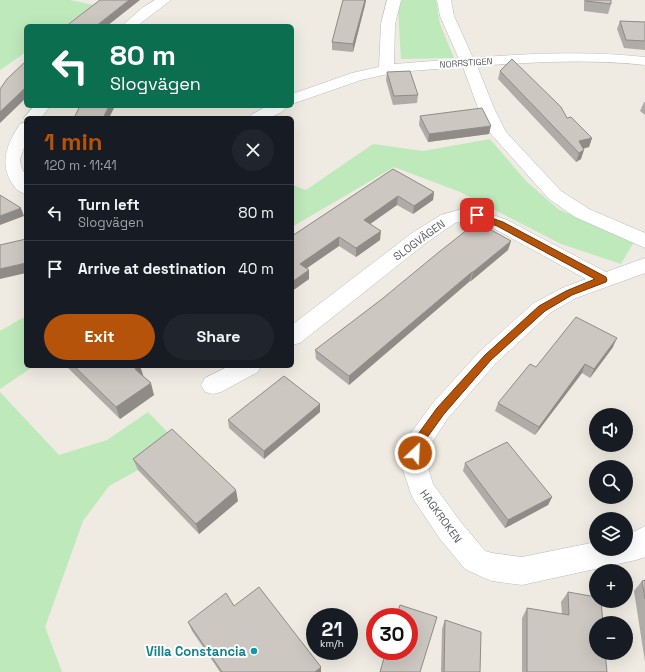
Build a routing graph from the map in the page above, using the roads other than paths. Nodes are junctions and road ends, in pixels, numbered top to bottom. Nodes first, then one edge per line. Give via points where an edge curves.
1 (164, 0) edge
2 (394, 0) edge
3 (444, 0) edge
4 (132, 24) edge
5 (645, 60) edge
6 (469, 64) junction
7 (386, 69) junction
8 (294, 98) edge
9 (40, 108) edge
10 (275, 108) edge
11 (34, 116) edge
12 (261, 116) edge
13 (24, 131) edge
14 (24, 186) edge
15 (645, 241) edge
16 (645, 265) edge
17 (603, 280) junction
18 (294, 335) edge
19 (246, 368) edge
20 (213, 385) dead end
21 (645, 539) edge

1 - 4 street
2 - 7 street via 388,24
3 - 6 street via 447,16
5 - 6 street, NORRSTIGEN via 607,56
6 - 7 street, NORRSTIGEN
6 - 15 street via 499,134 543,184 582,213
7 - 8 street, NORRSTIGEN
9 - 11 street
10 - 12 street
13 - 14 street via 10,163 15,178
16 - 17 street, HAGKROKEN
17 - 18 street, SLOGVÄGEN via 500,224 477,215 462,215 448,219 419,238
17 - 21 street, HAGKROKEN via 569,293 542,308 488,358 436,416 417,444 413,461 421,489 450,530 475,560 492,567 522,571 636,547
19 - 20 street

